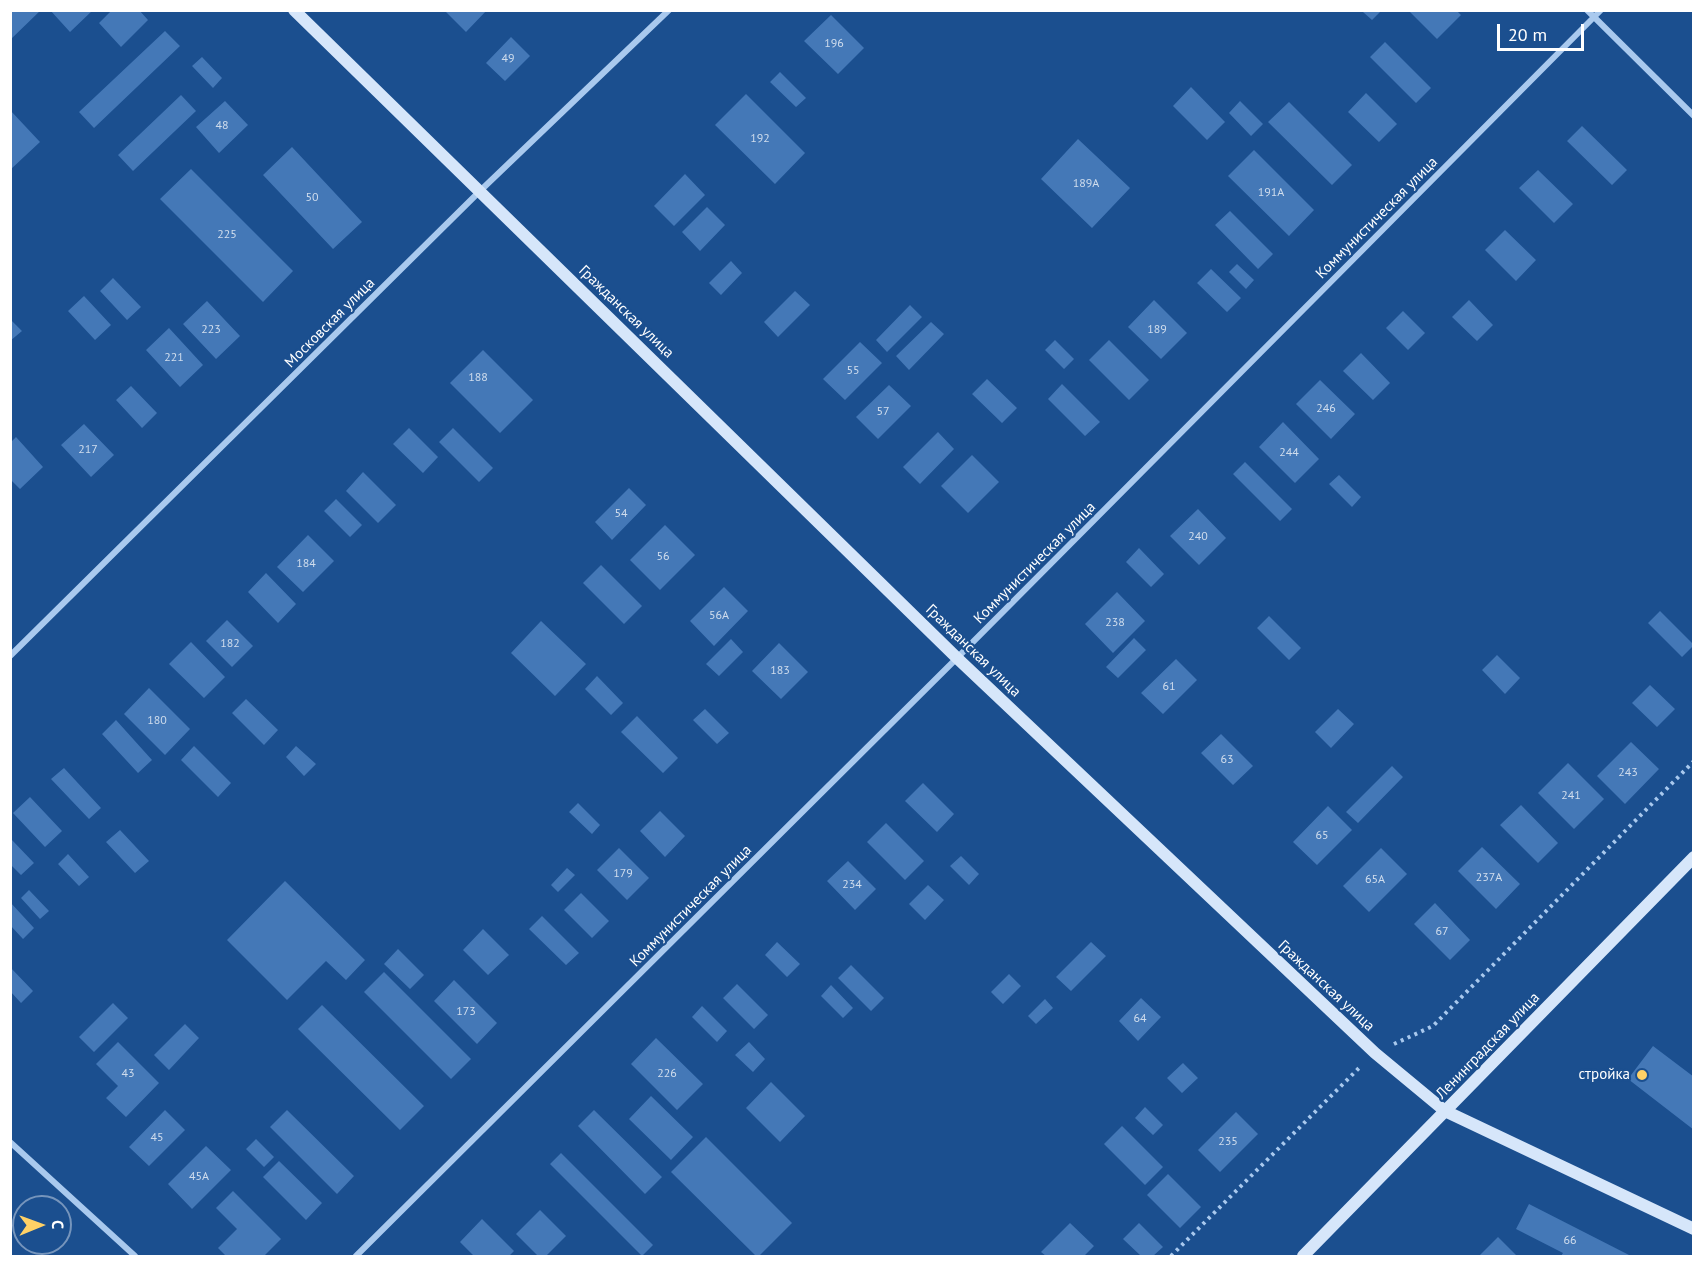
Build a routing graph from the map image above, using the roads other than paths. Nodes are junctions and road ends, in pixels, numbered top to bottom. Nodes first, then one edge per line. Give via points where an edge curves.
1 (294, 10) edge
2 (669, 10) edge
3 (1587, 10) edge
4 (1601, 10) edge
5 (1594, 17) junction
6 (1694, 116) edge
7 (480, 191) junction
8 (10, 656) edge
9 (957, 658) junction
10 (1694, 857) edge
11 (1445, 1111) junction
12 (10, 1142) edge
13 (1694, 1228) edge
14 (135, 1257) edge
15 (356, 1257) edge
16 (1303, 1257) edge

1 - 7 main road, Гражданская улица
2 - 7 street, Московская улица
3 - 5 street
4 - 5 street, Коммунистическая улица
5 - 6 street
5 - 9 street, Коммунистическая улица
7 - 8 street, Московская улица
7 - 9 main road, Гражданская улица
9 - 11 main road, Гражданская улица via 1375,1053
9 - 15 street, Коммунистическая улица
10 - 11 main road, Ленинградская улица
11 - 13 main road, Гражданская улица
11 - 16 main road, Ленинградская улица
12 - 14 street

